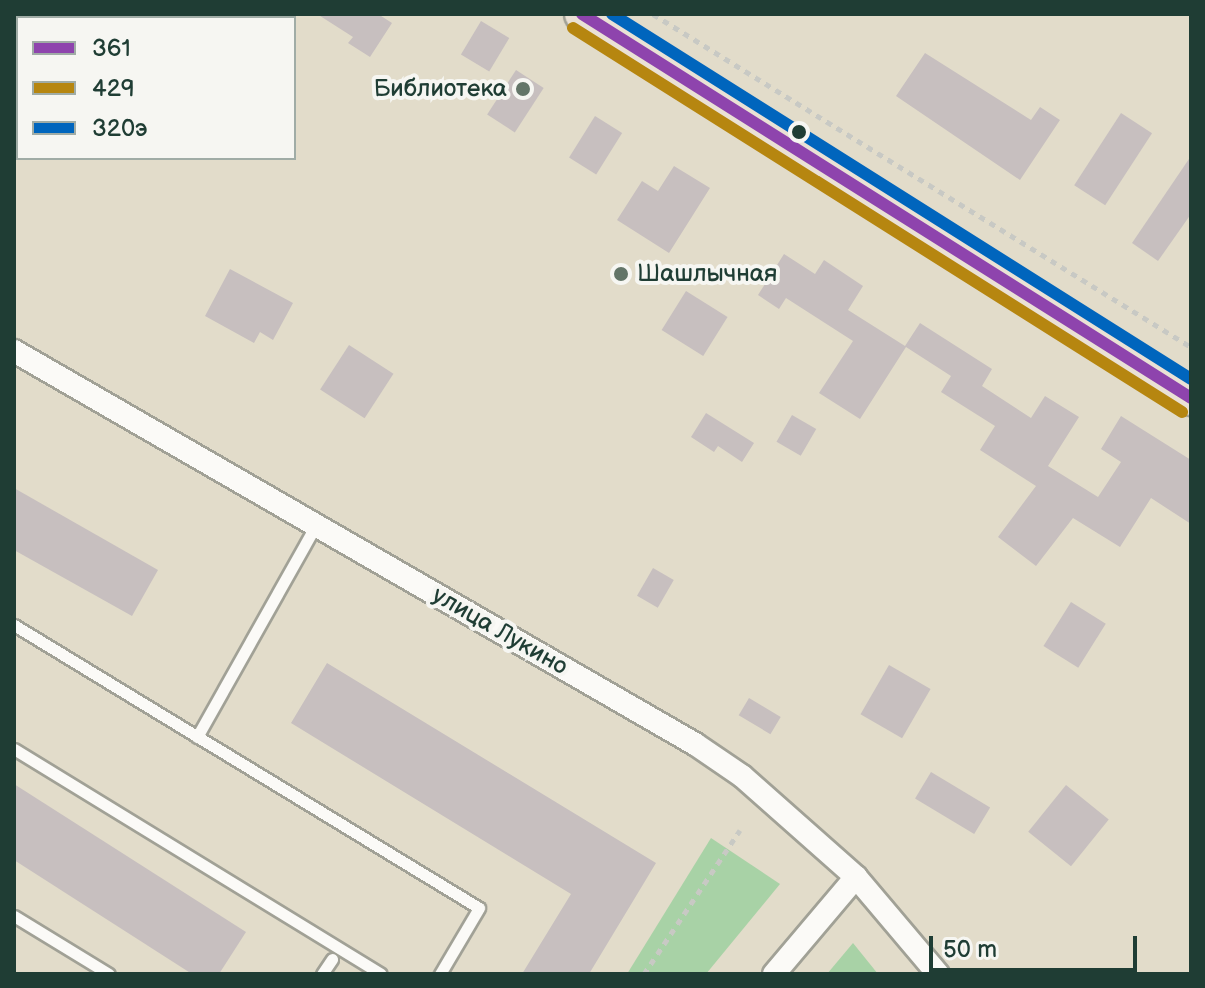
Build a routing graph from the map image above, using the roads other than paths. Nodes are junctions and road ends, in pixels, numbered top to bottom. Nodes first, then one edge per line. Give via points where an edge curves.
1 (582, 14) edge
2 (14, 351) edge
3 (1191, 398) edge
4 (316, 525) junction
5 (14, 625) edge
6 (197, 737) junction
7 (14, 749) edge
8 (856, 877) junction
9 (14, 916) edge
10 (332, 959) dead end
11 (109, 974) edge
12 (322, 974) edge
13 (381, 974) edge
14 (440, 974) edge
15 (774, 974) edge
16 (938, 974) edge

1 - 3 main road
2 - 4 street, улица Лукино
4 - 6 lane
4 - 8 street, улица Лукино via 695,744 742,776
5 - 6 lane
6 - 14 lane via 479,908
7 - 13 lane
8 - 15 street
8 - 16 street, улица Лукино
9 - 11 lane
10 - 12 lane

